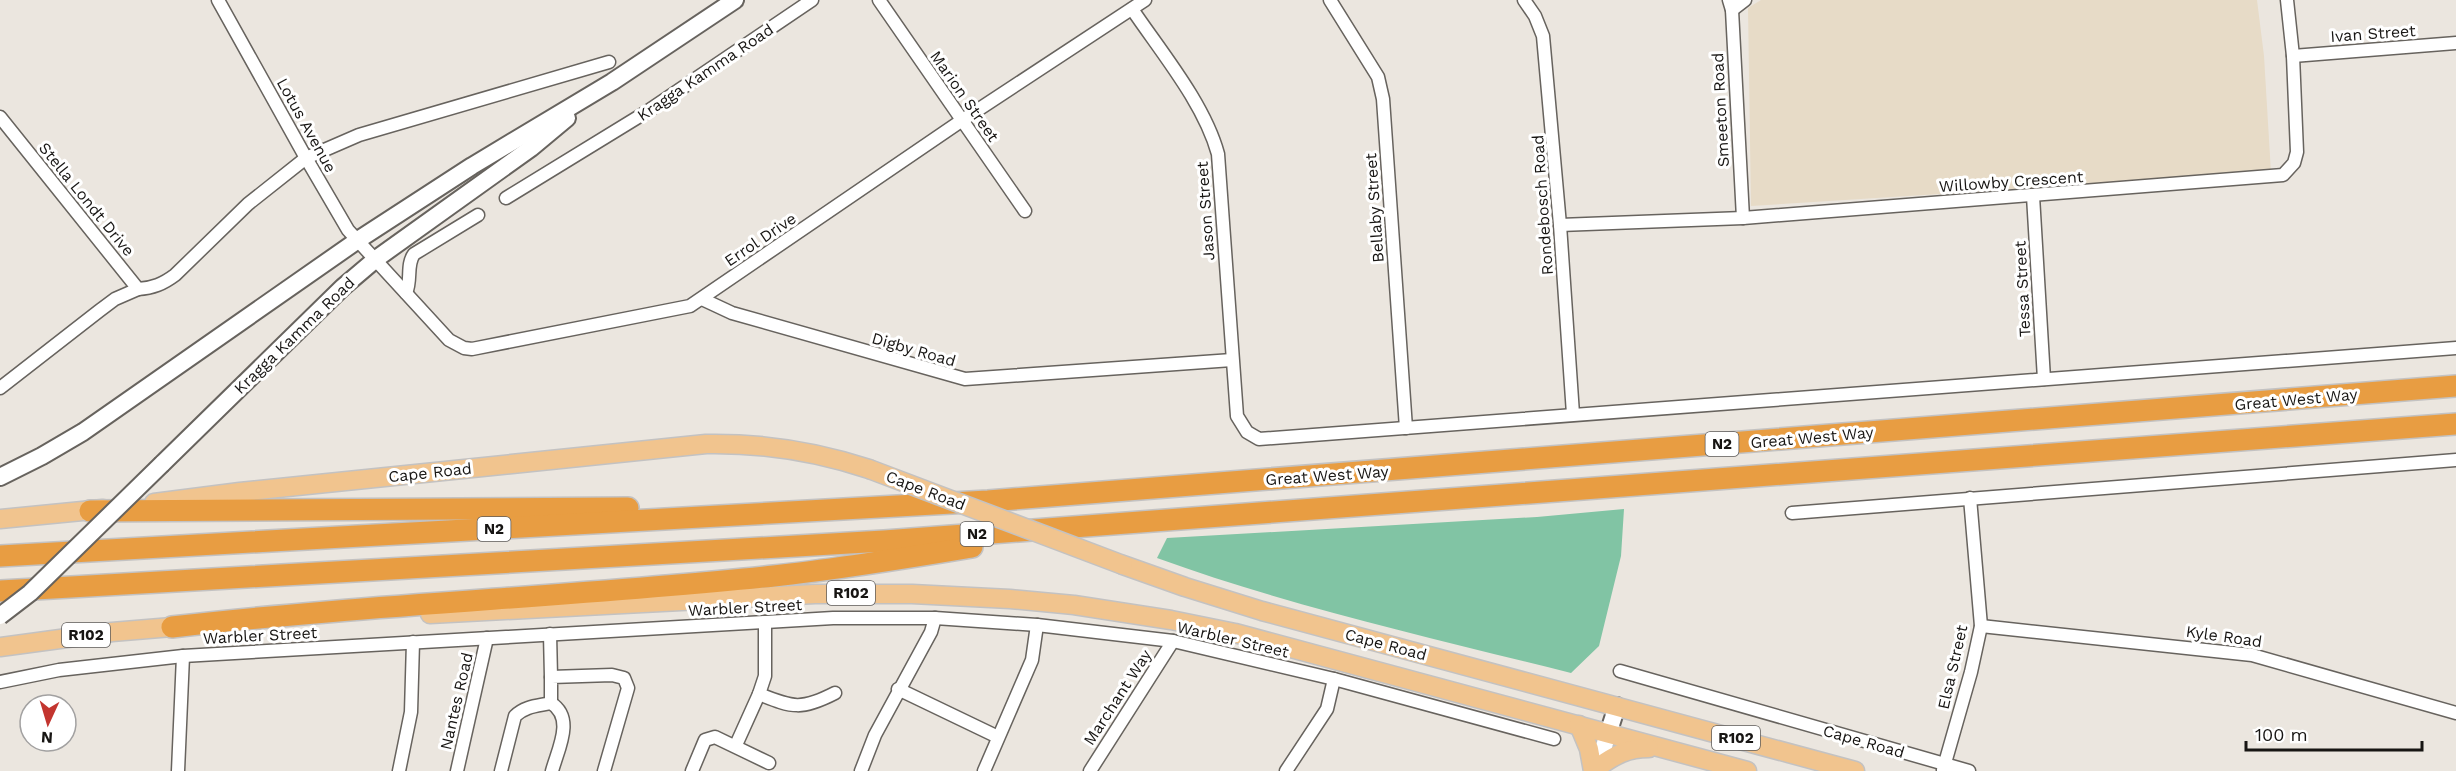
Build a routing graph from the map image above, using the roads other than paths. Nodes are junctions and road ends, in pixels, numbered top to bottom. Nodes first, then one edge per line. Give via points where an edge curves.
1 (218, 0) edge
2 (735, 0) edge
3 (812, 0) edge
4 (879, 0) edge
5 (1145, 0) edge
6 (1330, 0) edge
7 (1524, 0) edge
8 (1745, 0) edge
9 (2287, 0) edge
10 (1730, 5) edge
11 (1132, 9) junction
12 (2456, 43) edge
13 (2293, 56) junction
14 (609, 62) dead end
15 (612, 82) junction
16 (962, 121) junction
17 (1, 122) edge
18 (306, 158) junction
19 (2033, 196) junction
20 (506, 198) dead end
21 (1025, 211) dead end
22 (478, 214) dead end
23 (1743, 218) junction
24 (1560, 225) junction
25 (358, 240) junction
26 (376, 259) junction
27 (138, 289) junction
28 (406, 293) junction
29 (702, 299) junction
30 (2456, 348) edge
31 (1232, 360) junction
32 (2044, 380) junction
33 (2456, 386) edge
34 (0, 388) edge
35 (1573, 414) junction
36 (2456, 424) edge
37 (1406, 428) junction
38 (2456, 460) edge
39 (0, 477) edge
40 (1970, 498) junction
41 (988, 501) junction
42 (90, 511) junction
43 (1792, 513) dead end
44 (0, 519) edge
45 (1100, 526) junction
46 (0, 556) edge
47 (0, 591) edge
48 (0, 616) edge
49 (935, 618) junction
50 (765, 622) junction
51 (1037, 625) junction
52 (1981, 626) junction
53 (172, 627) junction
54 (550, 634) junction
55 (487, 638) junction
56 (1173, 641) junction
57 (413, 642) junction
58 (0, 647) edge
59 (183, 656) junction
60 (1620, 671) dead end
61 (551, 677) junction
62 (1335, 679) junction
63 (0, 682) edge
64 (898, 689) junction
65 (835, 693) dead end
66 (759, 694) junction
67 (551, 704) junction
68 (1617, 706) junction
69 (2456, 712) edge
70 (1579, 725) junction
71 (1610, 733) junction
72 (998, 736) junction
73 (1554, 739) dead end
74 (736, 745) junction
75 (1662, 748) junction
76 (769, 763) dead end
77 (1944, 767) edge
78 (1596, 770) edge
79 (178, 771) edge
80 (399, 771) edge
81 (458, 771) edge
82 (501, 771) edge
83 (552, 771) edge
84 (604, 771) edge
85 (692, 771) edge
86 (861, 771) edge
87 (984, 771) edge
88 (1090, 771) edge
89 (1286, 771) edge
90 (1748, 771) edge
91 (1855, 771) edge
92 (1970, 771) edge

1 - 18 street, Lotus Avenue
2 - 15 main road, Kragga Kamma Road
3 - 20 street, Kragga Kamma Road via 648,111
4 - 16 street, Marion Street
5 - 11 street, Errol Drive
6 - 37 street, Bellaby Street via 1378,77 1383,99
7 - 24 street, Rondebosch Road via 1543,36
8 - 10 street
9 - 13 street, Willowby Crescent
10 - 23 street, Smeeton Road
11 - 16 street, Errol Drive
11 - 31 street, Jason Street via 1186,88 1215,144
12 - 13 street, Ivan Street
13 - 19 street, Willowby Crescent via 2297,152 2294,163 2283,175
14 - 18 street via 359,135
15 - 25 main road, Kragga Kamma Road
15 - 26 main road, Kragga Kamma Road via 531,148
16 - 21 street, Marion Street
16 - 29 street, Errol Drive
17 - 27 street, Stella Londt Drive
18 - 25 street, Lotus Avenue via 348,230
18 - 27 street via 248,204 175,275 156,287
19 - 23 street, Willowby Crescent
19 - 32 street, Tessa Street
22 - 28 street via 414,254
23 - 24 street, Willowby Crescent
24 - 35 street, Rondebosch Road
25 - 26 street, Lotus Avenue
25 - 39 main road, Kragga Kamma Road via 83,432
26 - 28 street, Errol Drive
26 - 48 main road, Kragga Kamma Road, bridge via 30,593
27 - 34 street via 116,299
28 - 29 street, Errol Drive via 449,340 472,349 680,309
29 - 31 street, Digby Road via 732,313 965,380
30 - 32 street
31 - 37 street, Jason Street via 1237,416 1254,437 1268,440
32 - 35 street
33 - 41 highway, Great West Way / N2
35 - 37 street
36 - 45 highway, Great West Way / N2
38 - 40 street
40 - 43 street
40 - 52 street, Elsa Street
41 - 42 highway via 608,509
41 - 46 highway, N2
42 - 44 main road, Cape Road / R102
42 - 68 main road, Cape Road / R102, bridge via 706,444 789,449 869,469 1200,592
45 - 47 highway, N2
45 - 53 highway via 860,566 772,576
49 - 50 street, Warbler Street
49 - 51 street, Warbler Street
49 - 64 street
50 - 54 street, Warbler Street
50 - 66 street via 766,661
51 - 56 street, Warbler Street
51 - 72 street via 1032,660
52 - 69 street, Kyle Road via 2252,656
52 - 77 street, Elsa Street
53 - 58 main road, Cape Road / R102
53 - 70 main road, Cape Road / R102 via 831,594 1010,598 1107,609 1227,631
54 - 55 street, Warbler Street
54 - 61 street
55 - 57 street, Warbler Street
55 - 81 street, Nantes Road
56 - 62 street, Warbler Street
56 - 88 street, Marchant Way
57 - 59 street, Warbler Street
57 - 80 street via 411,712
59 - 63 street, Warbler Street via 59,670
59 - 79 street
60 - 77 street, Cape Road
61 - 67 street
61 - 84 street via 612,675 627,682
62 - 73 street, Warbler Street
62 - 89 street via 1326,709
64 - 72 street
64 - 86 street
65 - 66 street via 794,707
66 - 74 street
67 - 82 street via 521,710 515,716
67 - 83 street via 560,709 564,722
68 - 71 main road
68 - 91 main road, Cape Road / R102
70 - 71 main road, Cape Road / R102
70 - 78 main road
71 - 75 main road, Cape Road / R102
71 - 78 main road
72 - 87 street
74 - 76 street
74 - 85 street via 710,737
75 - 78 main road via 1626,750
75 - 90 main road, Cape Road / R102
77 - 92 street, Cape Road

